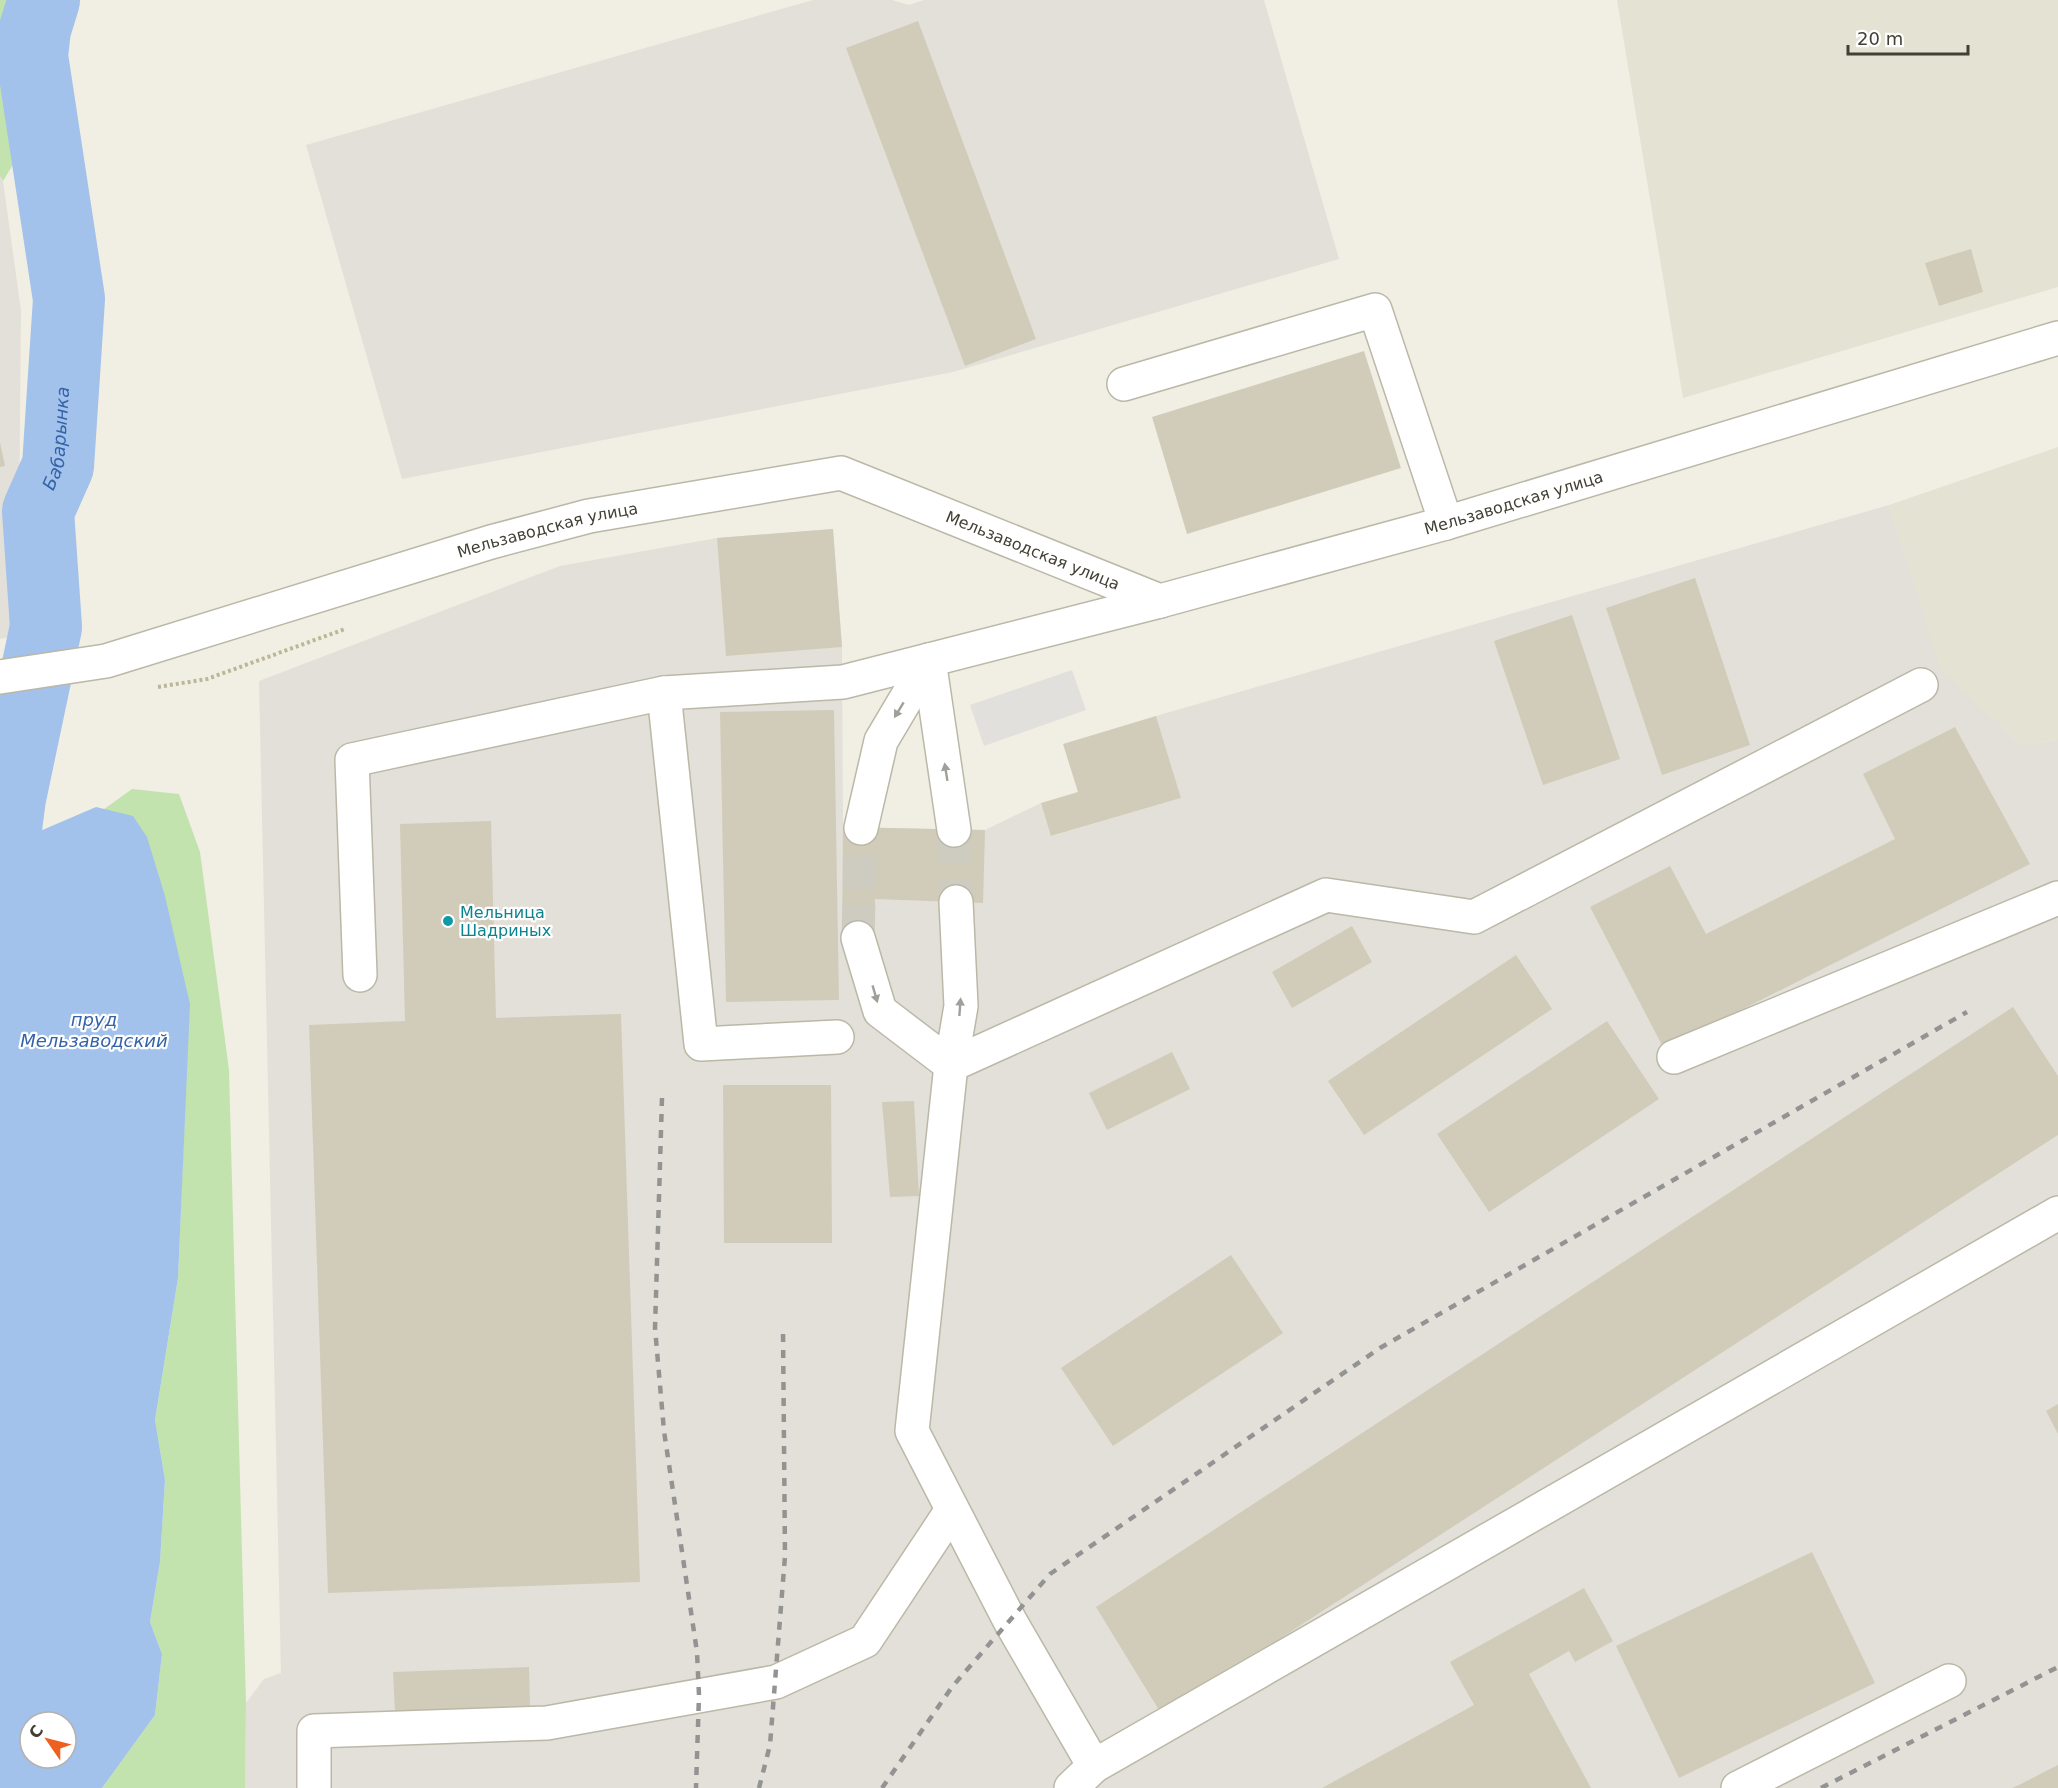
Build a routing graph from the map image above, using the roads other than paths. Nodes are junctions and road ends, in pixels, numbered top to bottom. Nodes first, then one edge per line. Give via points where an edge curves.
1 (2058, 338) edge
2 (1125, 384) dead end
3 (1446, 523) junction
4 (1160, 601) junction
5 (929, 660) junction
6 (0, 677) edge
7 (1921, 685) dead end
8 (664, 693) junction
9 (861, 828) tunnel mouth
10 (954, 830) tunnel mouth
11 (2058, 898) edge
12 (956, 902) tunnel mouth
13 (858, 938) tunnel mouth
14 (360, 975) dead end
15 (837, 1037) dead end
16 (1674, 1057) dead end
17 (951, 1065) junction
18 (2058, 1213) edge
19 (952, 1510) junction
20 (1949, 1681) dead end
21 (1083, 1777) edge
22 (314, 1788) edge
23 (1738, 1788) edge

1 - 3 street, Мельзаводская улица
2 - 3 street via 1375,310
3 - 4 street, Мельзаводская улица
4 - 5 street
4 - 6 street, Мельзаводская улица via 841,473 589,516 491,542 106,662
5 - 8 street via 843,682
5 -> 9 street via 881,741
10 -> 5 street
7 - 17 street via 1474,917 1326,896
8 - 14 street via 352,760
8 - 15 street via 701,1044
11 - 16 street
17 -> 12 street via 961,1006
13 -> 17 street via 880,1011
17 - 19 street via 912,1431
18 - 21 street
19 - 21 street via 1010,1621
19 - 22 street via 865,1641 776,1682 548,1723 314,1731
20 - 23 street

